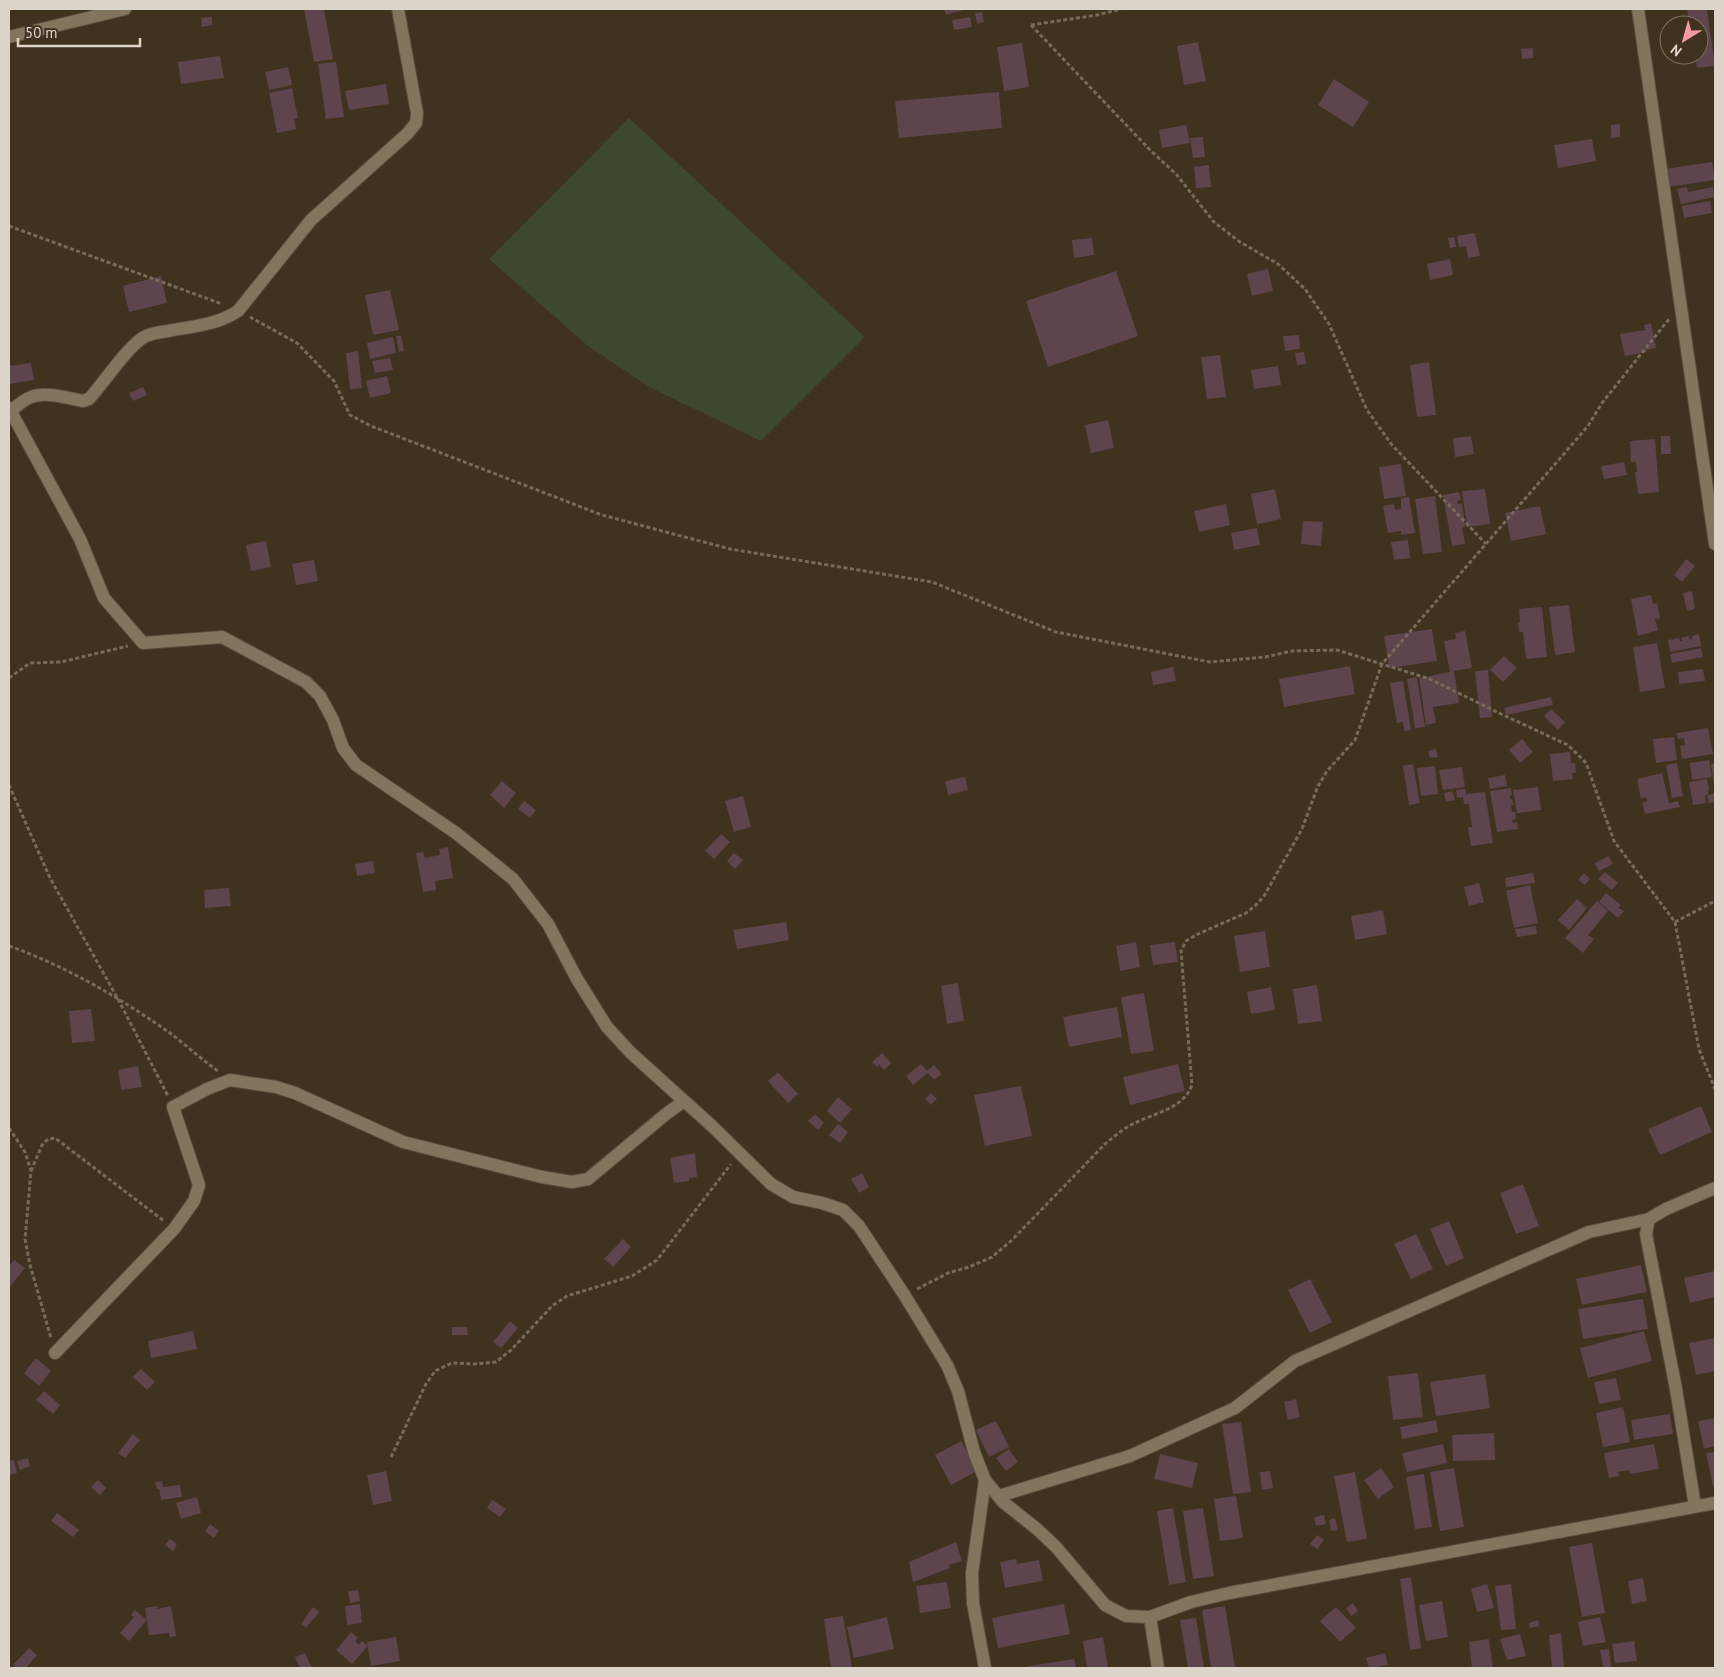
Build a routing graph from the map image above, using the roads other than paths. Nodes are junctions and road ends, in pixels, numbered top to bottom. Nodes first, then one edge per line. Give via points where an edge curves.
1 (125, 9) edge
2 (398, 9) edge
3 (1638, 9) edge
4 (9, 37) edge
5 (10, 410) edge
6 (1715, 544) edge
7 (684, 1101) junction
8 (1715, 1188) edge
9 (1650, 1219) junction
10 (55, 1353) road end
11 (985, 1480) junction
12 (999, 1496) junction
13 (1715, 1503) edge
14 (1695, 1506) junction
15 (1150, 1617) junction
16 (985, 1668) edge
17 (1158, 1668) edge

1 - 4 street
2 - 5 street via 417,113 416,123 311,220 238,310 213,323 145,336 89,399 32,396
3 - 6 street
5 - 7 street via 80,539 104,598 143,643 222,637 306,682 320,696 343,748 356,764 456,833 513,879 548,924 607,1027
7 - 10 street via 588,1179 572,1182 403,1142 276,1087 230,1080 206,1089 173,1107 198,1185 194,1201 174,1229
7 - 11 street via 771,1184 793,1197 843,1210 859,1226 947,1365
8 - 9 street
9 - 12 street via 1589,1232 1295,1361 1235,1408 1130,1456
9 - 14 street via 1646,1234
11 - 12 street
11 - 16 street via 972,1572 973,1603
12 - 15 street via 1056,1547 1105,1605 1126,1616
13 - 14 street
14 - 15 street via 1229,1593
15 - 17 street

